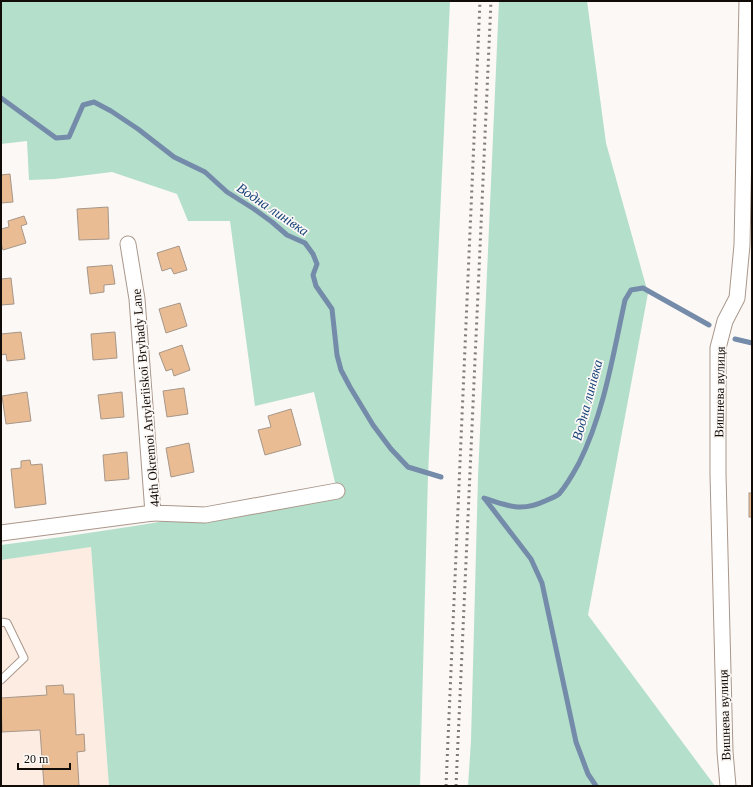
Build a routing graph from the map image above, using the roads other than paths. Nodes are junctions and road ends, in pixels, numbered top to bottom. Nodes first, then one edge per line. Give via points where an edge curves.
1 (747, 1) edge
2 (128, 244) dead end
3 (337, 491) dead end
4 (153, 513) junction
5 (1, 533) edge
6 (1, 622) edge
7 (1, 680) edge
8 (728, 786) edge

1 - 8 street, Вишнева вулиця via 742,245 737,298 725,321 718,348 718,498
2 - 4 street, 44th Okremoi Artyleriiskoi Bryhady Lane via 137,299
3 - 4 street, 44th Okremoi Artyleriiskoi Bryhady Lane via 205,514
4 - 5 street
6 - 7 lane via 7,623 24,658

